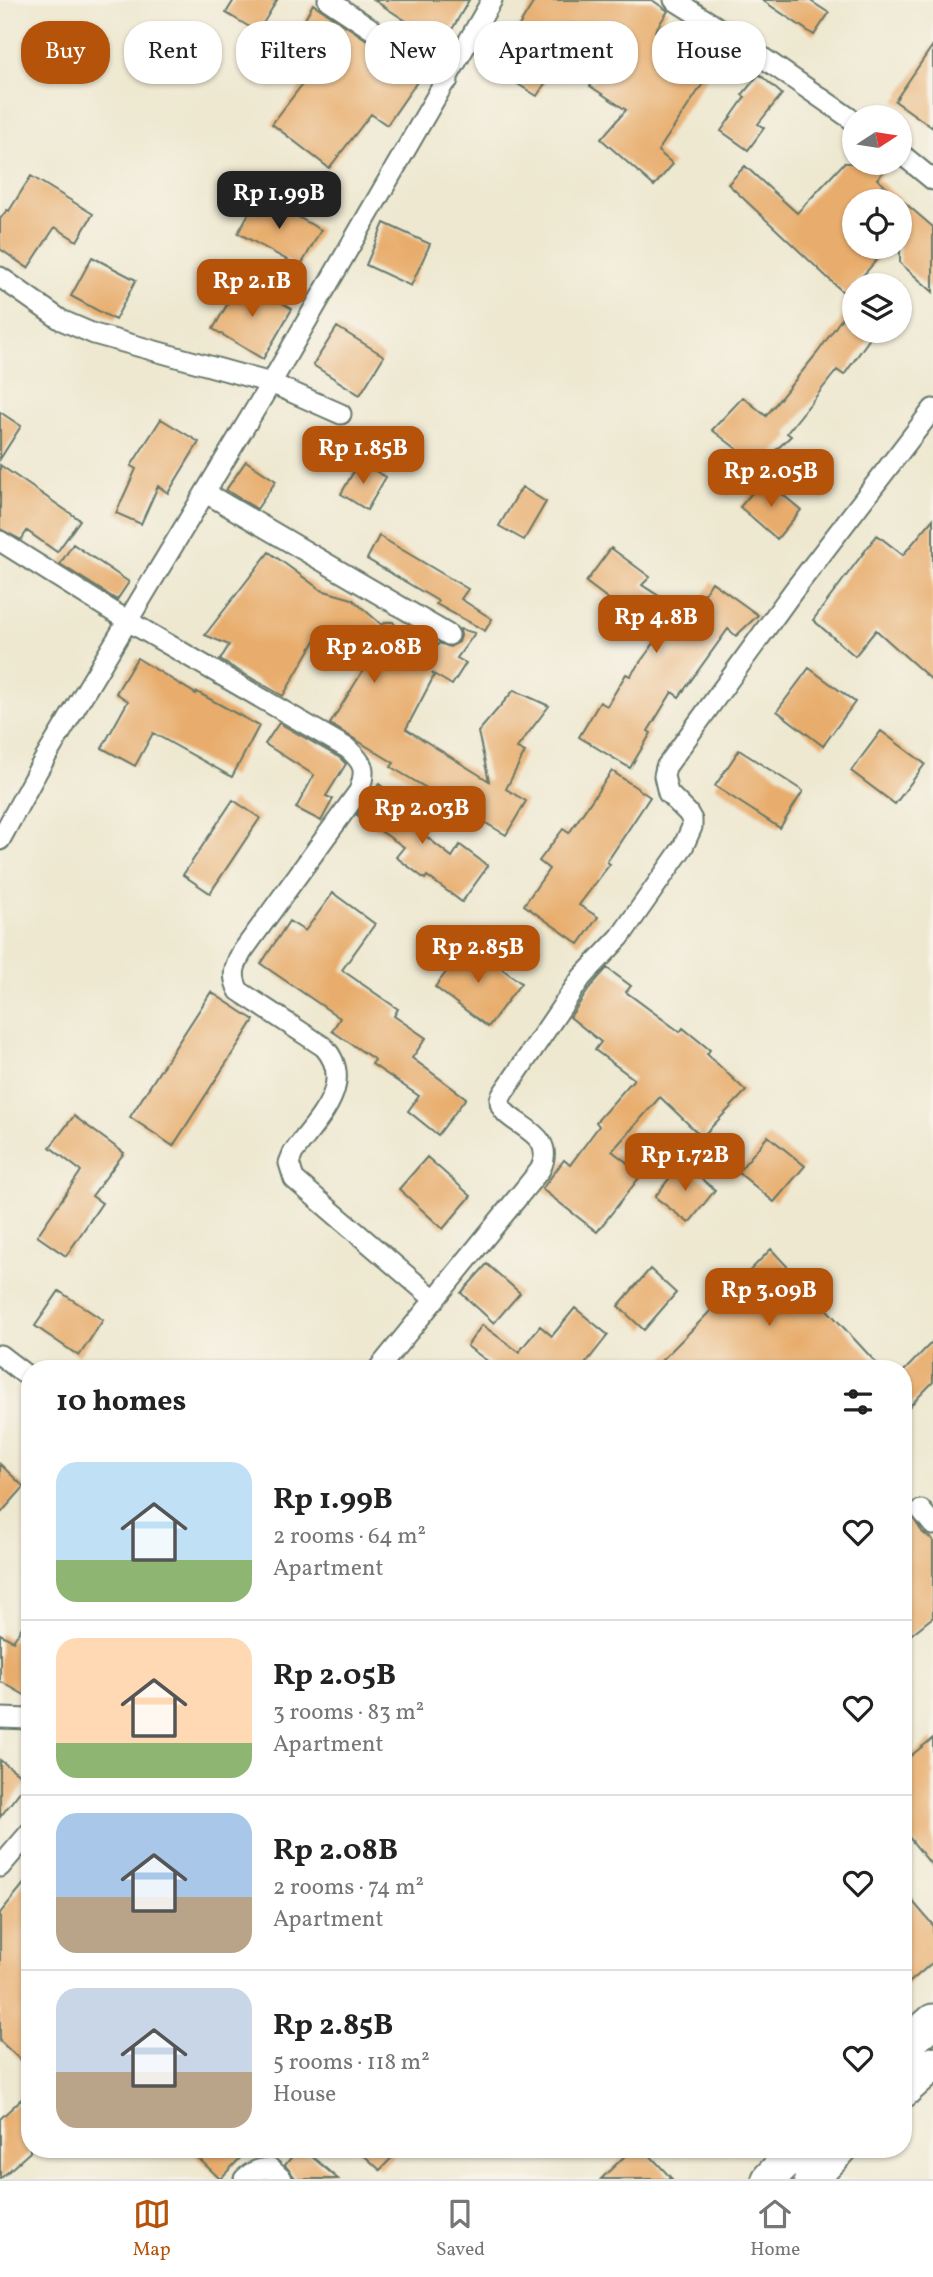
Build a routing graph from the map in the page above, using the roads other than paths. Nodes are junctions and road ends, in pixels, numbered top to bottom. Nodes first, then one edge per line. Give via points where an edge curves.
1 (328, 0) edge
2 (492, 0) edge
3 (674, 0) edge
4 (365, 25) edge
5 (460, 58) edge
6 (446, 84) edge
7 (842, 113) edge
8 (912, 163) edge
9 (933, 180) edge
10 (0, 277) edge
11 (271, 383) junction
12 (341, 414) dead end
13 (931, 417) edge
14 (206, 493) junction
15 (0, 541) edge
16 (128, 621) junction
17 (449, 635) dead end
18 (0, 840) edge
19 (434, 1299) junction
20 (0, 1355) edge
21 (385, 1360) edge
22 (21, 1371) edge
23 (0, 1718) edge
24 (21, 1719) edge
25 (21, 1842) edge
26 (0, 1867) edge
27 (933, 2021) edge
28 (912, 2039) edge
29 (933, 2064) edge
30 (912, 2083) edge
31 (789, 2158) edge
32 (831, 2158) edge
33 (244, 2179) edge
34 (282, 2179) edge
35 (769, 2179) edge
36 (811, 2179) edge

1 - 4 street
2 - 5 street
3 - 7 street
6 - 11 street
8 - 9 street
10 - 11 street via 61,320 94,334
11 - 12 street
11 - 14 street
13 - 19 street via 794,590 666,767 664,784 688,813 692,827 628,926 582,977 502,1095 501,1105 541,1141 544,1161
14 - 16 street
14 - 17 street
15 - 16 street
16 - 18 street
16 - 19 street via 347,748 360,760 364,778 359,791 242,952 233,976 239,990 334,1057 337,1085 293,1153 289,1163 294,1179
19 - 21 street
20 - 22 street
23 - 24 street
25 - 26 street
27 - 28 highway
29 - 30 highway
31 - 35 highway
32 - 36 highway
33 - 34 street via 261,2168 270,2168

